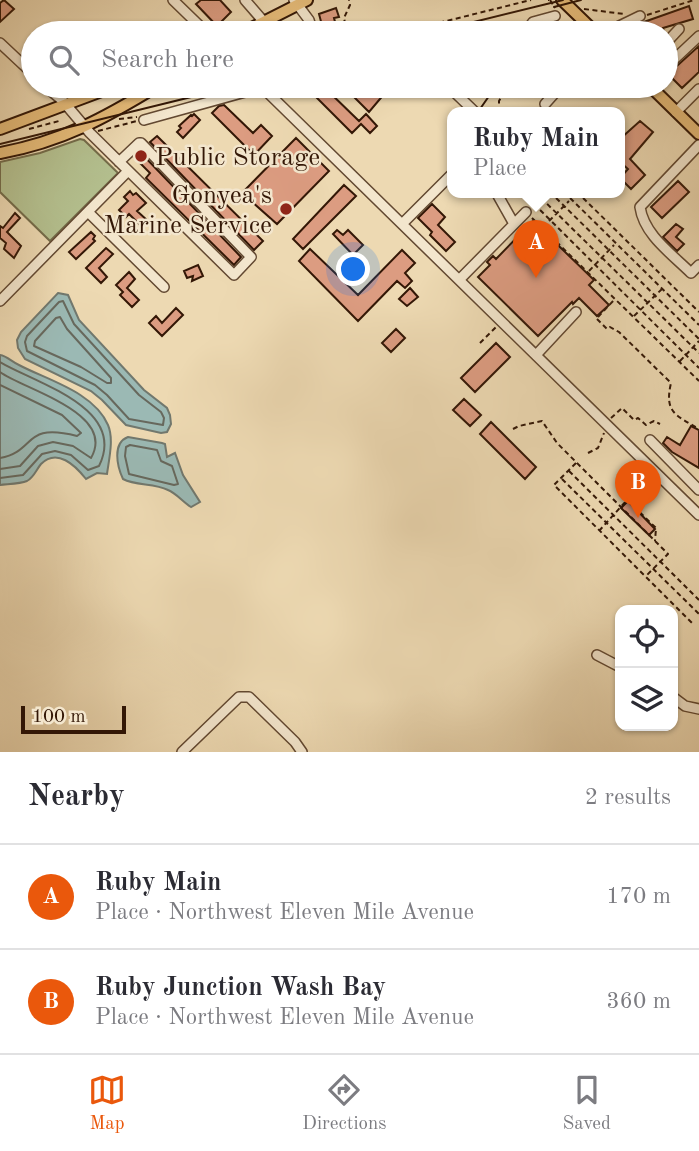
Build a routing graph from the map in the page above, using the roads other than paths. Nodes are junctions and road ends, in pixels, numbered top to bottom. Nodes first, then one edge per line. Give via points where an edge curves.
1 (173, 0) edge
2 (562, 0) edge
3 (250, 2) edge
4 (299, 2) edge
5 (573, 10) junction
6 (555, 16) junction
7 (640, 16) dead end
8 (195, 21) edge
9 (263, 21) edge
10 (266, 21) edge
11 (309, 21) edge
12 (537, 21) edge
13 (550, 21) edge
14 (584, 21) edge
15 (630, 21) edge
16 (699, 36) edge
17 (0, 43) edge
18 (678, 56) edge
19 (21, 63) edge
20 (698, 92) edge
21 (52, 98) edge
22 (58, 98) edge
23 (84, 98) edge
24 (136, 98) edge
25 (230, 98) edge
26 (274, 98) edge
27 (550, 98) edge
28 (662, 98) edge
29 (545, 104) dead end
30 (66, 105) junction
31 (49, 111) junction
32 (676, 112) junction
33 (144, 120) road end
34 (85, 127) junction
35 (0, 129) edge
36 (699, 134) edge
37 (699, 145) edge
38 (0, 153) edge
39 (119, 162) junction
40 (128, 171) junction
41 (447, 179) edge
42 (499, 198) edge
43 (88, 212) junction
44 (526, 212) road end
45 (402, 224) junction
46 (514, 224) junction
47 (699, 265) edge
48 (459, 280) junction
49 (164, 286) dead end
50 (0, 300) edge
51 (576, 312) dead end
52 (536, 355) junction
53 (650, 440) dead end
54 (699, 489) edge
55 (699, 515) edge
56 (597, 655) dead end
57 (615, 664) edge
58 (678, 701) edge
59 (699, 709) edge
60 (181, 752) edge
61 (302, 752) edge

1 - 8 street
2 - 5 main road
3 - 9 street
4 - 10 main road
4 - 11 street
5 - 6 street
5 - 14 main road
6 - 12 street
6 - 13 street
7 - 15 street
16 - 18 street
17 - 19 street
20 - 32 street
21 - 31 street
22 - 30 street
23 - 30 main road
24 - 34 main road
25 - 33 street
26 - 45 street
27 - 29 street
28 - 32 main road
30 - 31 main road
30 - 34 street
31 - 35 main road
32 - 36 main road
34 - 38 main road
34 - 39 street
37 - 47 street via 639,207 641,220 691,273
39 - 40 street
39 - 40 street via 141,143 251,257 234,275
40 - 43 street
41 - 45 street
42 - 46 street
43 - 49 street
43 - 50 street
44 - 46 street
45 - 48 street
46 - 48 street
48 - 52 street
51 - 52 street
52 - 55 street
53 - 54 street
56 - 57 street
58 - 59 street
60 - 61 street via 239,697 249,697

